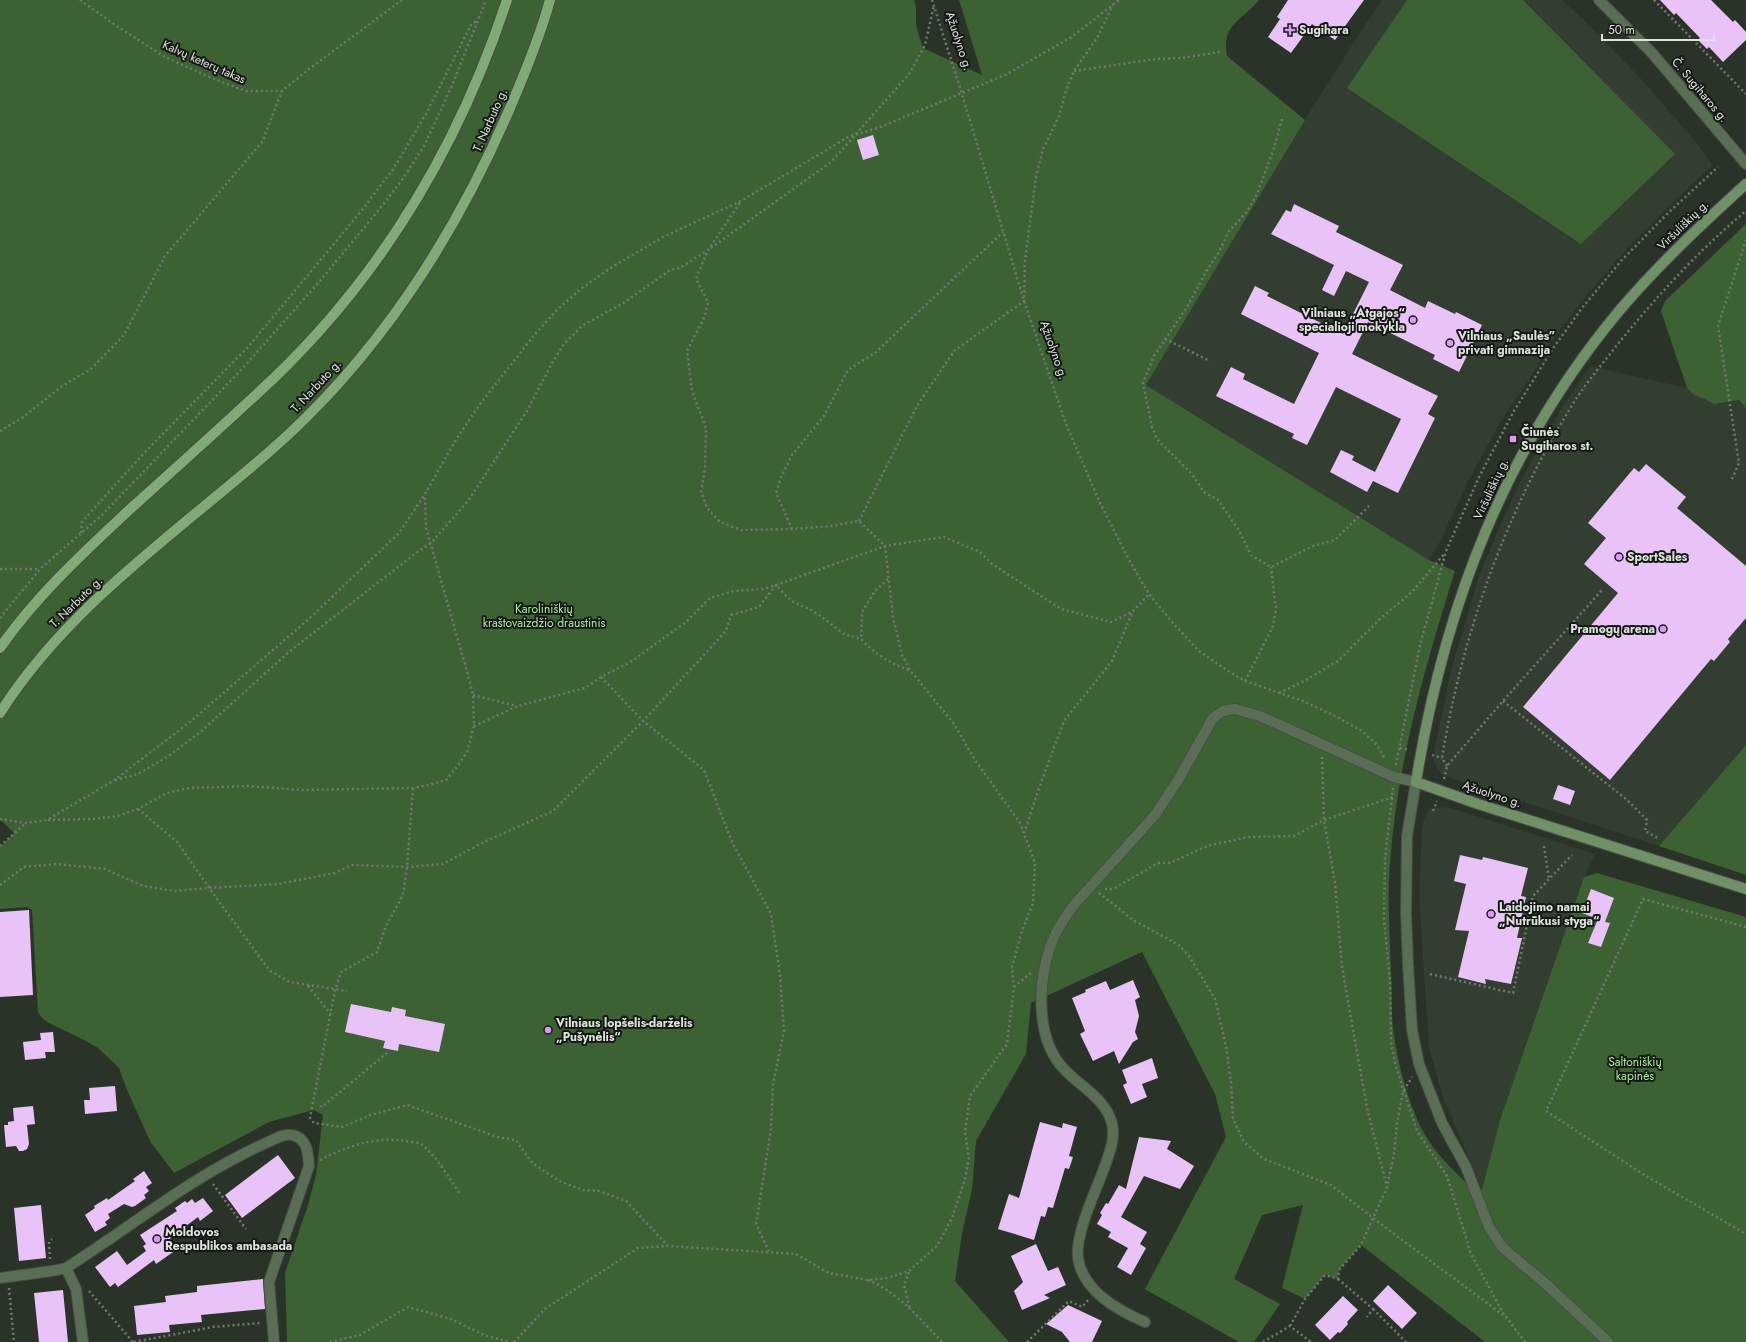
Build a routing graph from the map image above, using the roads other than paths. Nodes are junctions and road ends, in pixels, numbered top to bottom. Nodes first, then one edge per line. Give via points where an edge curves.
1 (507, 0) edge
2 (550, 0) edge
3 (1599, 0) edge
4 (1746, 164) edge
5 (1746, 184) edge
6 (0, 648) edge
7 (0, 713) edge
8 (1416, 782) junction
9 (1746, 889) edge
10 (66, 1268) junction
11 (4, 1277) edge
12 (1145, 1322) dead end
13 (83, 1342) edge
14 (274, 1342) edge
15 (1608, 1342) edge

1 - 6 main road via 487,59 433,173 369,270 328,321 275,377 74,561 20,621
2 - 7 main road, T. Narbuto g. via 526,70 470,195 402,304 311,412 271,450 94,600 47,649
3 - 4 street, Č. Sugiharos g. via 1652,53
5 - 8 main road, Viršuliškių g. via 1669,256 1619,311 1556,397 1528,443 1480,544 1456,608 1424,732
8 - 9 main road, Ąžuolyno g.
8 - 12 street, Ąžuolyno g. via 1394,776 1260,716 1235,709 1223,712 1213,718 1155,815 1074,905 1055,934 1042,988 1041,1008 1045,1035 1053,1056 1064,1070 1101,1103 1109,1113 1113,1126 1112,1143 1083,1225 1078,1256 1081,1268 1096,1291 1111,1306
8 - 15 street via 1407,836 1406,913 1412,1030 1419,1064 1442,1123 1466,1167 1489,1227 1503,1248
10 - 11 street
10 - 13 street via 76,1289
10 - 14 street via 206,1174 290,1134 301,1138 305,1143 309,1166 269,1282

